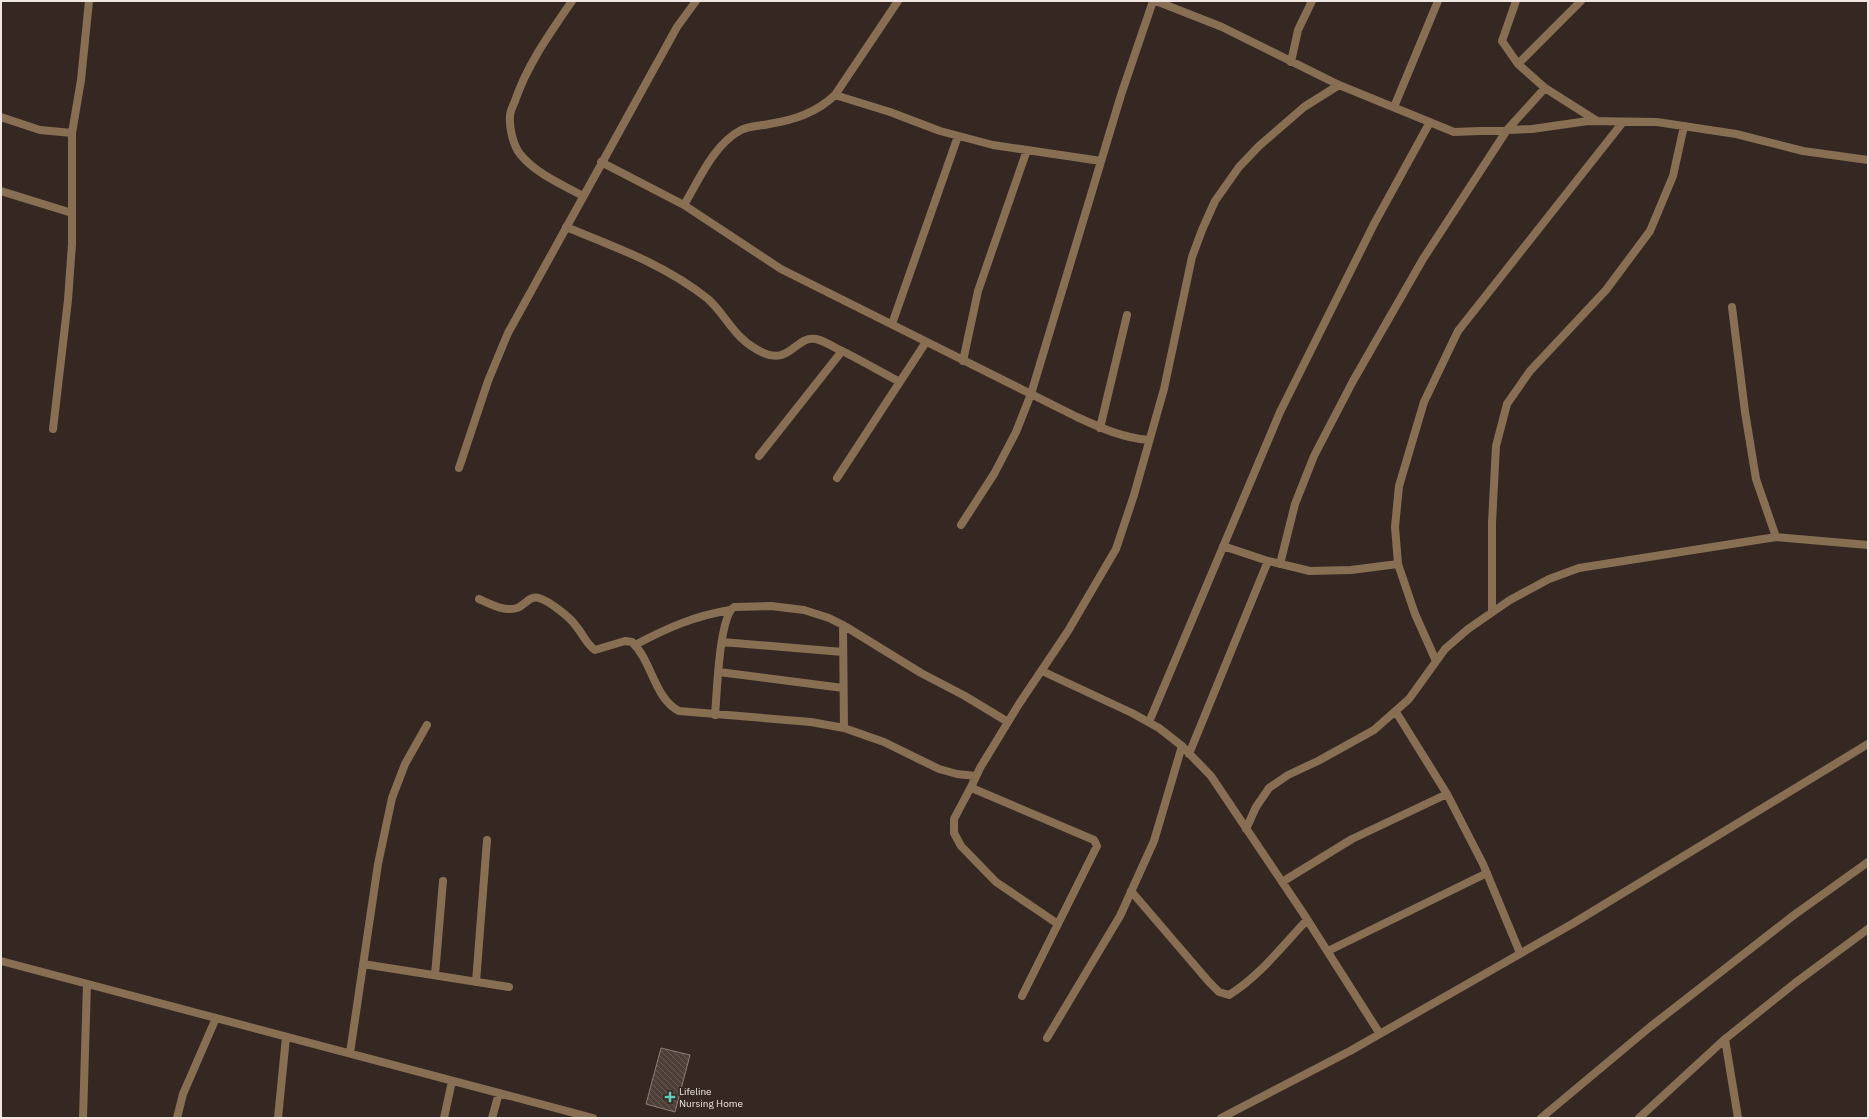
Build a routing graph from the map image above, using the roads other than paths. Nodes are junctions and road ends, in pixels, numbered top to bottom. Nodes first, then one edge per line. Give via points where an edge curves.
1 (89, 1) edge
2 (572, 1) edge
3 (696, 1) edge
4 (898, 1) edge
5 (1153, 1) edge
6 (1156, 1) edge
7 (1312, 1) edge
8 (1438, 1) edge
9 (1516, 1) edge
10 (1581, 1) edge
11 (1291, 62) junction
12 (1518, 64) junction
13 (1339, 85) junction
14 (1545, 88) junction
15 (835, 95) junction
16 (1394, 107) junction
17 (1, 117) edge
18 (1597, 121) junction
19 (1430, 122) junction
20 (1623, 122) junction
21 (1684, 126) junction
22 (1507, 130) junction
23 (72, 134) junction
24 (958, 136) junction
25 (1027, 150) junction
26 (1868, 160) edge
27 (1101, 161) junction
28 (601, 162) junction
29 (1, 191) edge
30 (582, 196) junction
31 (684, 205) junction
32 (72, 213) junction
33 (566, 227) junction
34 (1732, 307) dead end
35 (1127, 315) dead end
36 (892, 324) junction
37 (926, 342) junction
38 (842, 351) junction
39 (963, 361) junction
40 (900, 382) junction
41 (1031, 394) junction
42 (1100, 428) junction
43 (53, 429) dead end
44 (1149, 440) junction
45 (759, 456) dead end
46 (459, 468) dead end
47 (836, 478) dead end
48 (961, 525) dead end
49 (1776, 537) junction
50 (1868, 545) edge
51 (1223, 546) junction
52 (1268, 561) junction
53 (1280, 564) junction
54 (1398, 564) junction
55 (479, 599) dead end
56 (730, 610) junction
57 (1492, 611) junction
58 (843, 625) junction
59 (722, 642) junction
60 (635, 645) junction
61 (843, 652) junction
62 (1436, 661) junction
63 (1042, 671) junction
64 (719, 672) junction
65 (843, 688) junction
66 (1396, 712) junction
67 (715, 715) junction
68 (1008, 722) junction
69 (1149, 722) junction
70 (428, 725) dead end
71 (844, 728) junction
72 (1868, 744) edge
73 (1182, 746) junction
74 (1189, 754) junction
75 (976, 776) junction
76 (972, 785) junction
77 (1447, 794) junction
78 (1246, 829) junction
79 (487, 840) dead end
80 (1868, 862) edge
81 (1486, 873) junction
82 (443, 882) dead end
83 (1282, 882) junction
84 (1132, 891) junction
85 (1308, 920) junction
86 (1058, 924) junction
87 (1868, 929) edge
88 (1328, 951) junction
89 (1520, 953) junction
90 (1, 961) edge
91 (363, 964) junction
92 (435, 975) junction
93 (476, 982) junction
94 (87, 984) junction
95 (509, 987) dead end
96 (1022, 996) dead end
97 (216, 1018) junction
98 (1380, 1034) junction
99 (286, 1037) junction
100 (1047, 1038) dead end
101 (1725, 1039) junction
102 (350, 1053) junction
103 (452, 1080) junction
104 (499, 1093) junction
105 (83, 1118) edge
106 (177, 1118) edge
107 (278, 1118) edge
108 (444, 1118) edge
109 (492, 1118) edge
110 (593, 1118) edge
111 (1221, 1118) edge
112 (1541, 1118) edge
113 (1639, 1118) edge
114 (1738, 1118) edge

1 - 23 street via 81,80
2 - 30 street via 521,83 510,116 512,137 518,152 526,161
3 - 28 street via 677,27
4 - 15 street
5 - 27 street
6 - 11 street via 1222,27
7 - 11 street via 1298,30
8 - 16 street
9 - 12 street via 1502,40
10 - 12 street
11 - 13 street
12 - 14 street
13 - 16 street
13 - 44 street via 1304,108 1259,146 1239,167 1215,201 1192,257 1164,389
14 - 18 street
14 - 22 street
15 - 24 street
15 - 31 street via 823,107 802,116 743,129 729,138 713,158
16 - 19 street
17 - 23 street via 40,130
18 - 20 street
18 - 22 street
19 - 22 street via 1454,132
19 - 51 street via 1374,224 1283,405
20 - 21 street via 1657,122
20 - 54 street via 1458,331 1424,402 1398,486 1395,527
21 - 26 street via 1736,134 1803,151
21 - 57 street via 1672,176 1650,231 1606,290 1530,371 1507,404 1496,446 1492,523
22 - 53 street via 1423,259 1352,382 1295,504
23 - 32 street
24 - 25 street
24 - 36 street
25 - 27 street
25 - 39 street via 978,291
27 - 41 street
28 - 30 street
28 - 31 street
29 - 32 street
30 - 33 street
31 - 36 street via 781,269
32 - 43 street via 68,300
33 - 38 street via 640,257 672,274 709,300 744,340 769,355 778,356 808,340 815,339
33 - 46 street via 508,333 488,381
34 - 49 street via 1756,479
35 - 42 street
36 - 37 street
37 - 39 street
37 - 40 street
38 - 40 street
38 - 45 street
39 - 41 street
40 - 47 street
41 - 42 street
41 - 48 street via 994,474
42 - 44 street via 1132,438
44 - 63 street via 1116,549
49 - 50 street
49 - 57 street via 1579,568 1549,579
51 - 52 street
51 - 69 street
52 - 53 street
52 - 74 street
53 - 54 street via 1310,571 1351,570
54 - 62 street via 1415,614
55 - 60 street via 510,609 537,598 575,624 594,650 625,641
56 - 58 street via 741,606 771,606 804,610
56 - 59 street via 724,624
56 - 60 street via 677,624
57 - 62 street via 1445,649
58 - 61 street
58 - 68 street via 907,665
59 - 61 street
59 - 64 street
60 - 67 street via 664,698 673,708 687,713
61 - 65 street
62 - 66 street via 1427,676
63 - 68 street
63 - 69 street
64 - 65 street
64 - 67 street
65 - 71 street
66 - 77 street
66 - 78 street via 1374,730 1288,775 1269,788 1256,806
67 - 71 street via 811,722
68 - 75 street
69 - 73 street
70 - 91 street via 405,764 392,798 378,864
71 - 75 street via 884,742 939,769
72 - 89 street
73 - 74 street
73 - 84 street via 1154,841
74 - 78 street via 1210,776
75 - 76 street
76 - 86 street via 954,819 954,833 961,846 996,882
76 - 86 street via 974,789 1096,843 1097,846
77 - 81 street
77 - 83 street via 1352,839
78 - 83 street
79 - 93 street
80 - 112 street via 1794,915 1650,1027
81 - 88 street
81 - 89 street
82 - 92 street
83 - 85 street
84 - 85 street via 1209,982 1219,992 1229,994 1239,989
84 - 100 street via 1120,916
85 - 88 street
86 - 96 street
87 - 101 street
88 - 98 street
89 - 98 street
90 - 94 street
91 - 92 street
91 - 102 street
92 - 93 street
93 - 95 street
94 - 97 street
94 - 105 street
97 - 99 street
97 - 106 street via 183,1094
98 - 111 street
99 - 102 street
99 - 107 street
101 - 113 street
101 - 114 street
102 - 103 street
103 - 104 street
103 - 108 street
104 - 109 street
104 - 110 street

